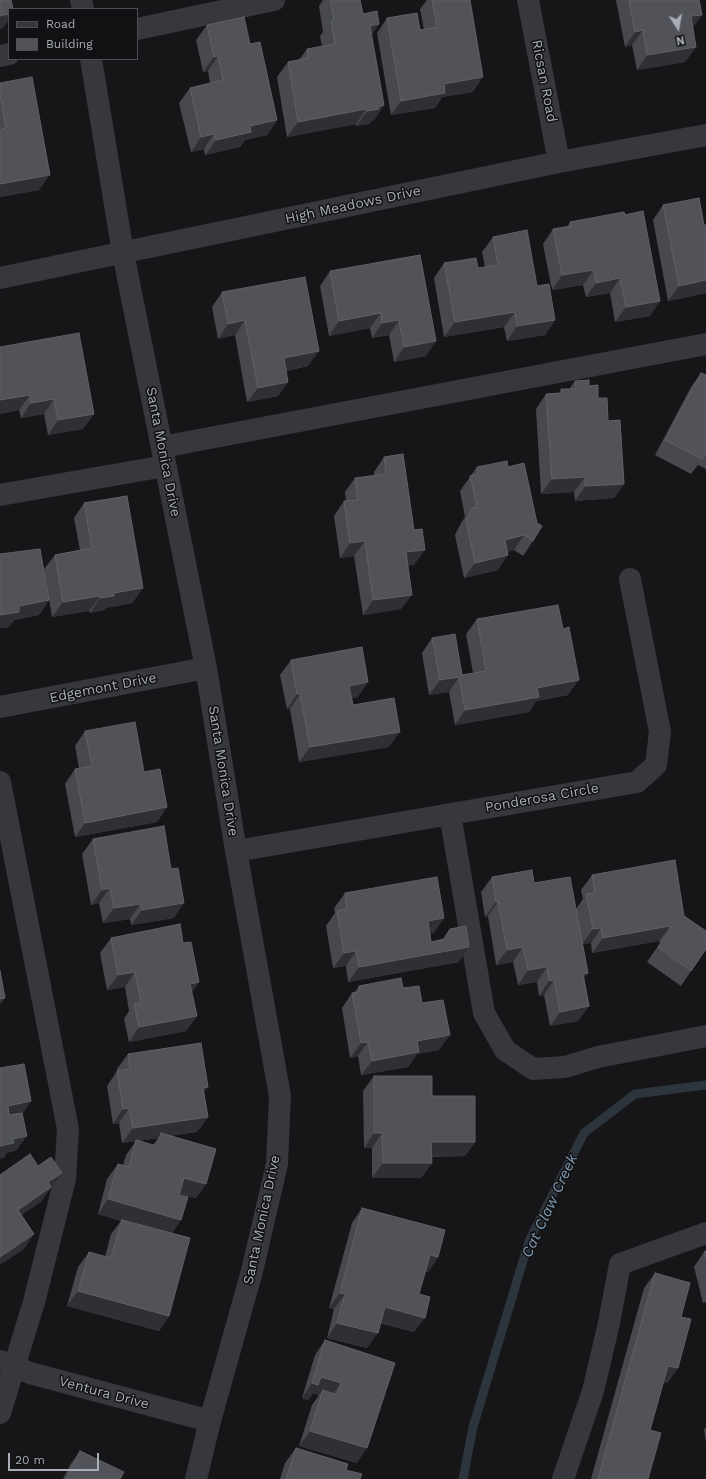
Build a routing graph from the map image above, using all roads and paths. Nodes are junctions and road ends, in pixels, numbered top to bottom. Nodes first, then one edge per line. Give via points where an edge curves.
1 (274, 0) edge
2 (528, 0) edge
3 (138, 29) edge
4 (91, 60) edge
5 (706, 135) edge
6 (559, 162) junction
7 (123, 253) junction
8 (0, 278) edge
9 (706, 344) edge
10 (164, 456) junction
11 (0, 495) edge
12 (630, 579) dead end
13 (206, 668) junction
14 (0, 707) edge
15 (0, 782) edge
16 (450, 814) junction
17 (236, 851) junction
18 (706, 1036) edge
19 (706, 1234) edge
20 (8, 1364) edge
21 (0, 1412) edge
22 (210, 1421) junction
23 (196, 1479) edge
24 (563, 1479) edge

1 - 3 street
2 - 6 street, Ricsan Road
4 - 7 street, Santa Monica Drive
5 - 6 street, High Meadows Drive
6 - 7 street, High Meadows Drive
7 - 8 street, High Meadows Drive
7 - 10 street, Santa Monica Drive
9 - 10 street
10 - 11 street
10 - 13 street, Santa Monica Drive
12 - 16 street, Ponderosa Circle via 660,732 656,765 636,782
13 - 14 street, Edgemont Drive
13 - 17 street, Santa Monica Drive
15 - 20 street via 68,1129 65,1179 34,1302
16 - 17 street, Ponderosa Circle
16 - 18 street via 484,1013 505,1050 533,1069 565,1067 598,1057
17 - 22 street, Santa Monica Drive via 280,1096 278,1149 277,1164 252,1271
19 - 24 street via 620,1264 610,1323 592,1391
20 - 21 street
20 - 22 street, Ventura Drive via 30,1373
22 - 23 street, Santa Monica Drive

